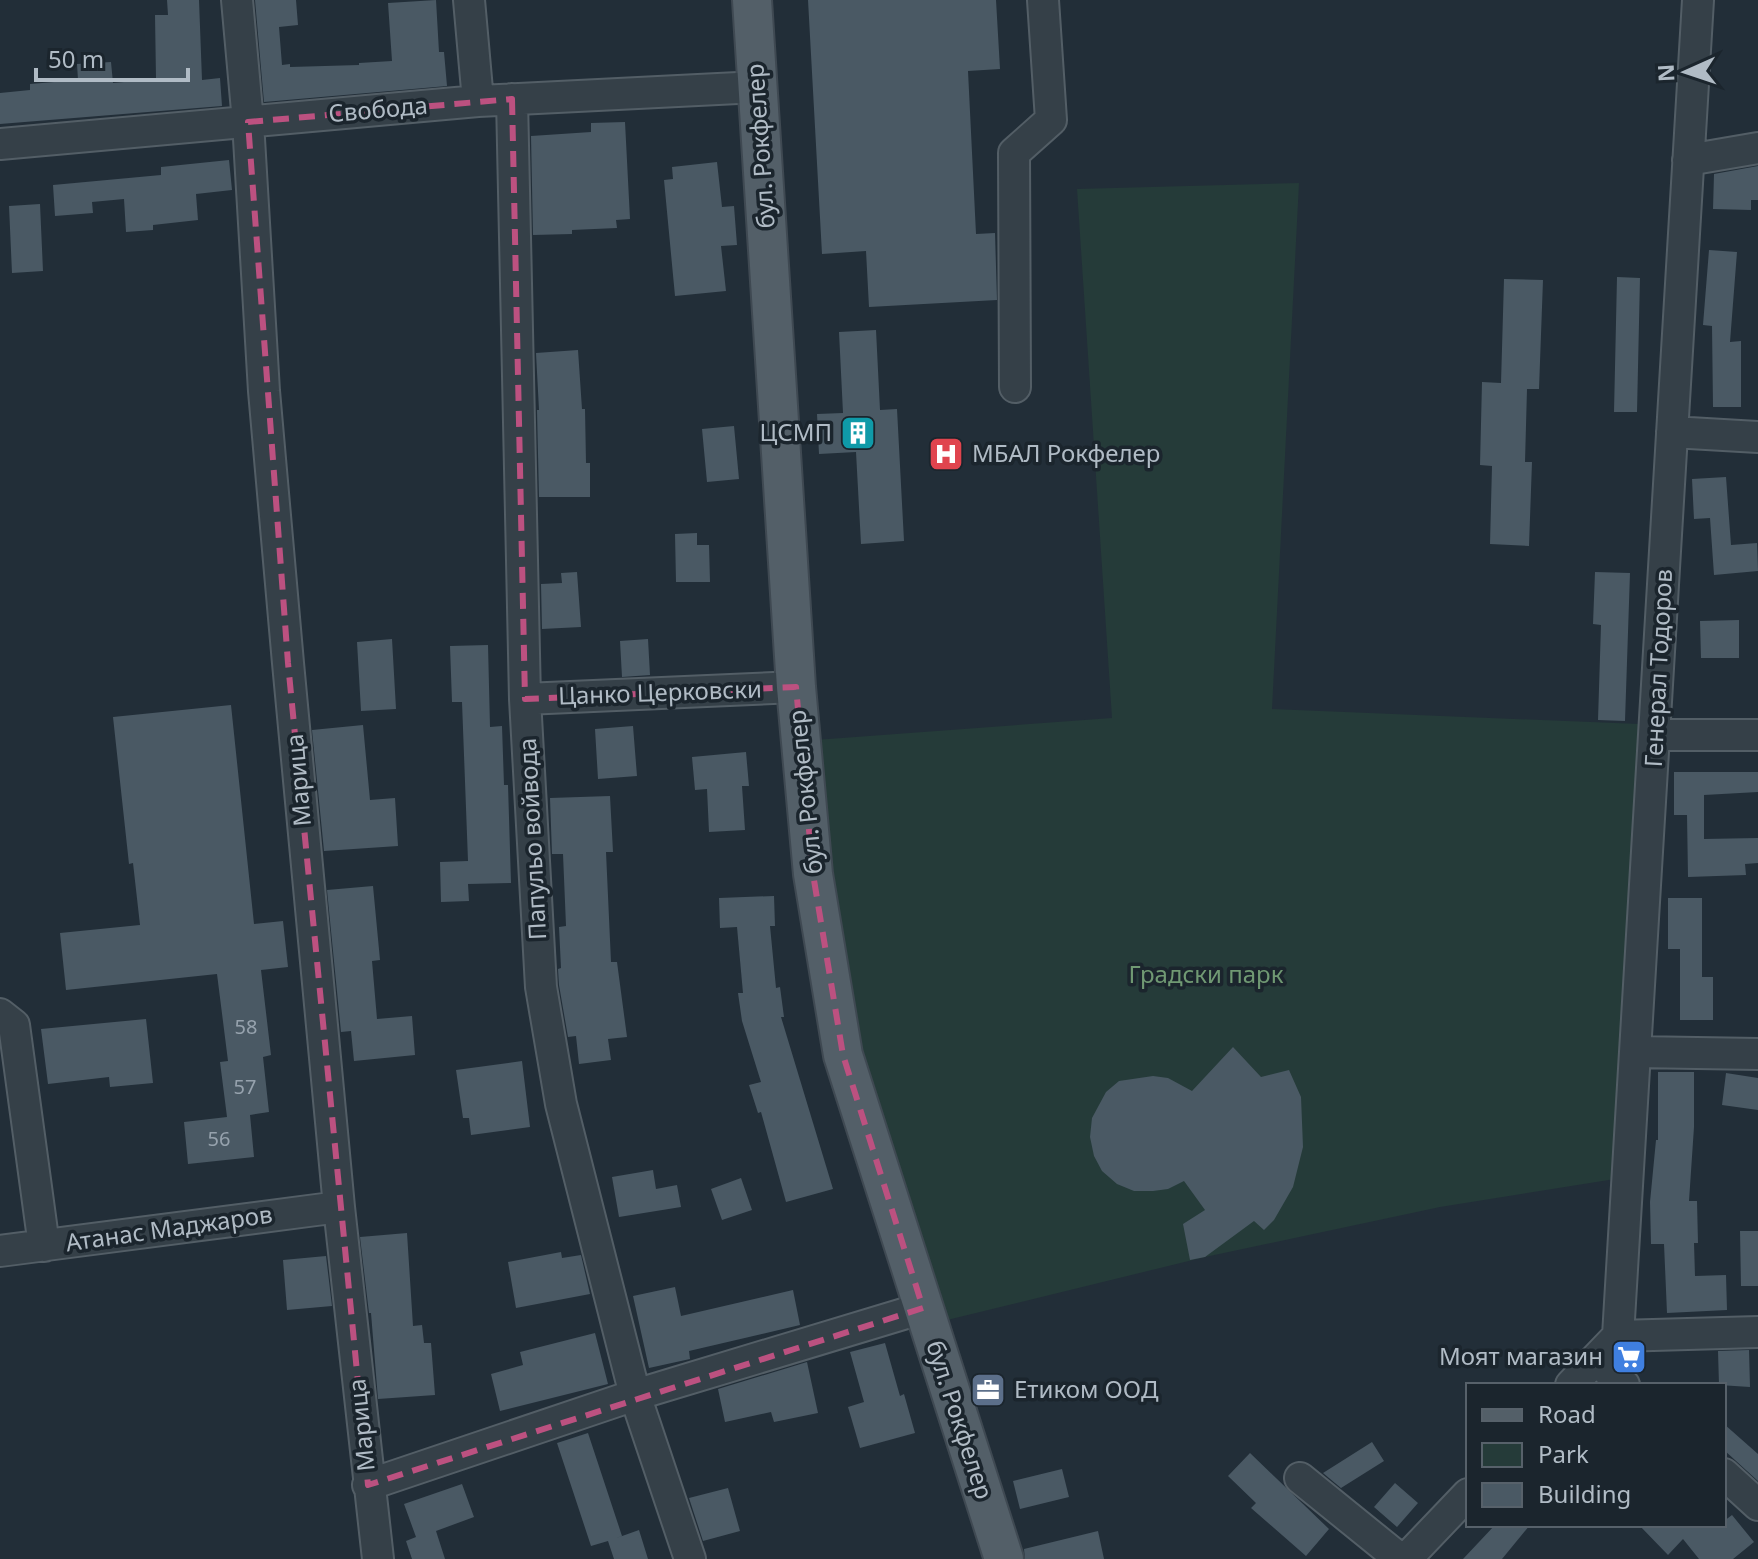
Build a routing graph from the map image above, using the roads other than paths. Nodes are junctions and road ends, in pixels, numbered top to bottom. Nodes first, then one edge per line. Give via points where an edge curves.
1 (237, 0) edge
2 (469, 0) edge
3 (752, 0) edge
4 (1043, 0) edge
5 (1698, 0) edge
6 (758, 87) junction
7 (512, 99) junction
8 (478, 101) junction
9 (248, 122) junction
10 (0, 144) edge
11 (1758, 148) edge
12 (1688, 160) junction
13 (1015, 387) dead end
14 (1672, 432) junction
15 (1758, 437) edge
16 (796, 687) junction
17 (525, 699) junction
18 (1656, 735) junction
19 (1758, 735) edge
20 (0, 1014) edge
21 (1636, 1052) junction
22 (1758, 1054) edge
23 (339, 1207) junction
24 (44, 1246) junction
25 (0, 1251) edge
26 (923, 1308) junction
27 (1758, 1332) edge
28 (1618, 1336) junction
29 (1596, 1360) junction
30 (1573, 1383) edge
31 (1622, 1383) edge
32 (635, 1395) junction
33 (1726, 1476) edge
34 (1300, 1478) dead end
35 (368, 1485) junction
36 (1466, 1496) edge
37 (1758, 1505) edge
38 (378, 1559) edge
39 (690, 1559) edge
40 (1004, 1559) edge
41 (1400, 1559) edge
42 (1406, 1559) edge

1 - 9 street, Марица
2 - 8 street
3 - 6 main road, бул. Рокфелер
4 - 13 street via 1051,120 1014,153
5 - 12 street, Генерал Тодоров
6 - 7 street, Свобода
6 - 16 main road, бул. Рокфелер
7 - 8 street, Свобода
7 - 17 street, Папульо войвода
8 - 9 street, Свобода
9 - 10 street, Свобода
9 - 23 street, Марица via 264,391
11 - 12 street
12 - 14 street, Генерал Тодоров
14 - 15 street
14 - 18 street, Генерал Тодоров
16 - 17 street, Цанко Церковски
16 - 26 main road, бул. Рокфелер via 813,874 843,1055
17 - 32 street, Папульо войвода via 541,987 561,1104
18 - 19 street
18 - 21 street, Генерал Тодоров
20 - 24 street via 14,1025
21 - 22 street
21 - 28 street, Генерал Тодоров
23 - 24 street, Атанас Маджаров
23 - 35 street, Марица
24 - 25 street, Атанас Маджаров
26 - 32 street
26 - 40 main road, бул. Рокфелер
27 - 28 street
28 - 29 street
29 - 30 street
29 - 31 street
32 - 35 street
32 - 39 street, Папульо войвода
33 - 37 street
34 - 41 street
35 - 38 street, Марица
36 - 42 street

